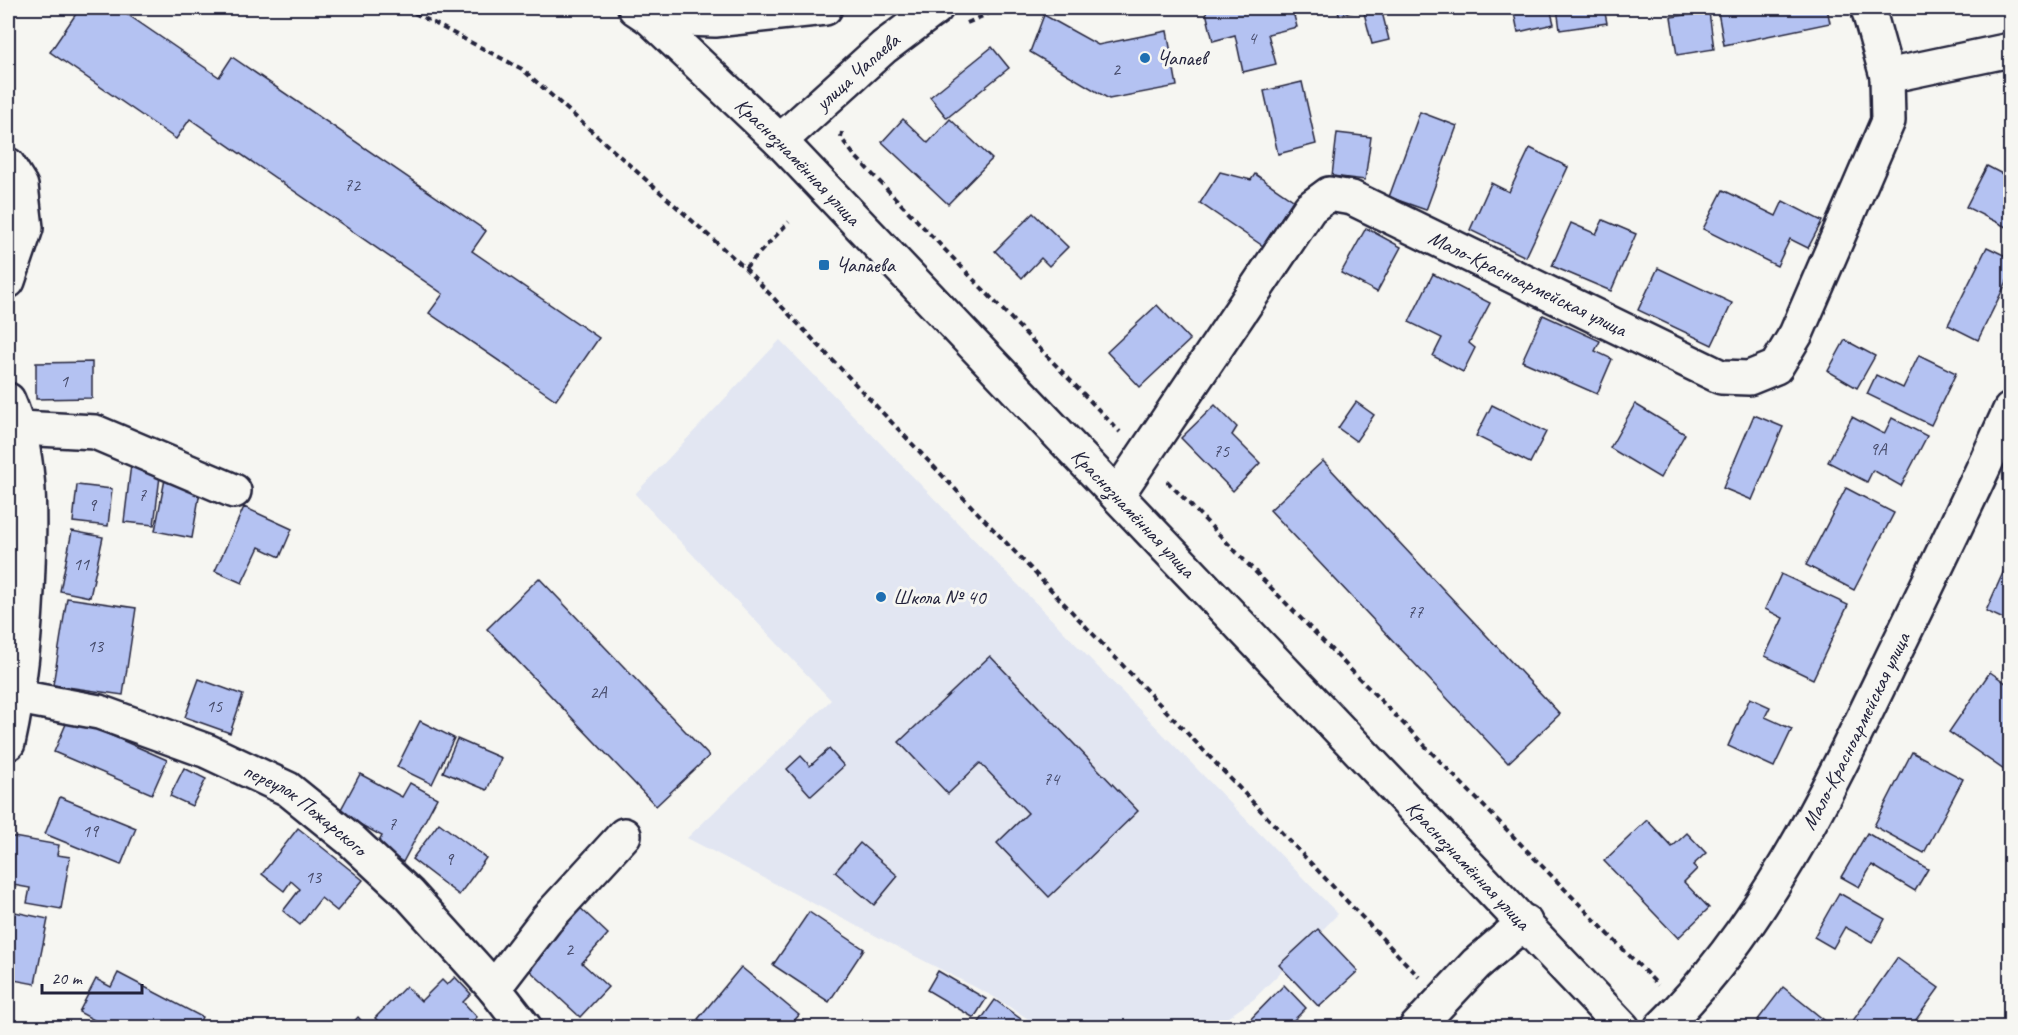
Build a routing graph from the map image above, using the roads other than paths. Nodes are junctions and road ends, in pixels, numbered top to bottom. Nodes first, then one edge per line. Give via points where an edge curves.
1 (825, 8) edge
2 (1868, 8) edge
3 (642, 13) edge
4 (949, 17) edge
5 (2010, 50) edge
6 (1887, 76) junction
7 (780, 141) junction
8 (8, 165) edge
9 (8, 281) edge
10 (2010, 410) edge
11 (14, 414) edge
12 (2003, 449) edge
13 (234, 491) dead end
14 (1117, 495) junction
15 (17, 635) edge
16 (18, 697) junction
17 (8, 743) edge
18 (624, 835) dead end
19 (1525, 922) junction
20 (494, 988) junction
21 (1671, 1018) edge
22 (525, 1028) edge
23 (1416, 1028) edge
24 (1623, 1028) edge

1 - 3 street via 726,19
2 - 6 street, Мало-Красноармейская улица
3 - 7 street, Краснознамённая улица
4 - 7 street, улица Чапаева via 884,47
5 - 6 street
6 - 14 street, Мало-Красноармейская улица via 1888,122 1796,334 1776,368 1749,378 1720,377 1352,198 1329,194 1310,208
7 - 14 street, Краснознамённая улица
8 - 9 street via 21,186 26,228
10 - 12 street, Мало-Красноармейская улица
11 - 13 street via 95,432
11 - 15 street via 30,501
12 - 21 street, Мало-Красноармейская улица via 1834,780 1746,928
14 - 19 street, Краснознамённая улица
15 - 16 street
16 - 17 street
16 - 20 street, переулок Пожарского via 99,712 207,751 288,789 409,894
18 - 20 street via 547,919
19 - 23 street via 1440,999
19 - 24 street, Краснознамённая улица
20 - 22 street, переулок Пожарского

